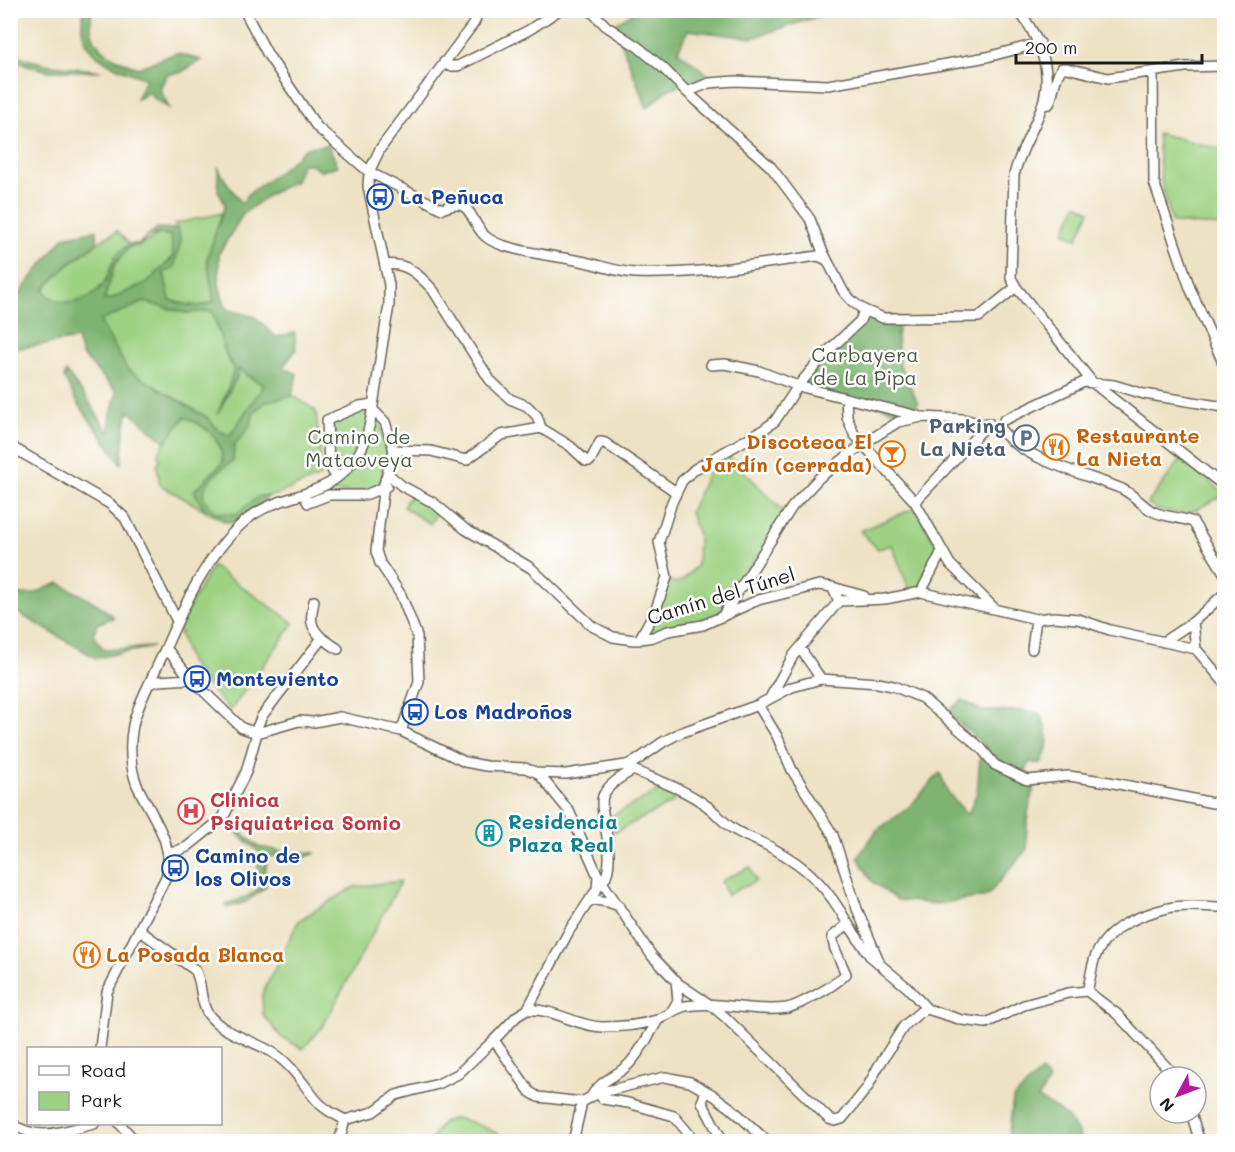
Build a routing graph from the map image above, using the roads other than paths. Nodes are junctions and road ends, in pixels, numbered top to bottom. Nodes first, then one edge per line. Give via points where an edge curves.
1 (244, 10) edge
2 (479, 10) edge
3 (559, 10) edge
4 (590, 10) edge
5 (1018, 10) edge
6 (1040, 43) junction
7 (444, 62) junction
8 (1224, 66) edge
9 (1154, 72) junction
10 (687, 92) junction
11 (1042, 105) junction
12 (369, 172) junction
13 (827, 260) junction
14 (385, 265) junction
15 (1016, 286) junction
16 (864, 310) junction
17 (711, 365) dead end
18 (1224, 365) edge
19 (1094, 383) junction
20 (798, 386) junction
21 (846, 398) junction
22 (373, 407) junction
23 (1224, 407) edge
24 (889, 409) junction
25 (922, 417) junction
26 (1004, 420) junction
27 (986, 423) junction
28 (894, 424) junction
29 (541, 428) junction
30 (1001, 430) junction
31 (863, 444) junction
32 (10, 446) edge
33 (394, 450) junction
34 (387, 473) junction
35 (336, 478) junction
36 (402, 486) junction
37 (1224, 486) edge
38 (383, 487) junction
39 (676, 492) junction
40 (304, 495) junction
41 (915, 501) junction
42 (942, 551) junction
43 (1224, 573) edge
44 (832, 587) junction
45 (921, 592) junction
46 (1224, 594) edge
47 (875, 598) junction
48 (314, 601) dead end
49 (839, 601) junction
50 (993, 607) junction
51 (722, 617) junction
52 (1036, 619) junction
53 (177, 621) junction
54 (1193, 622) junction
55 (322, 638) junction
56 (639, 640) junction
57 (1163, 642) junction
58 (166, 648) junction
59 (800, 648) junction
60 (338, 649) dead end
61 (1032, 649) dead end
62 (1196, 649) junction
63 (191, 679) junction
64 (821, 679) junction
65 (1224, 682) edge
66 (149, 684) junction
67 (770, 698) junction
68 (758, 705) junction
69 (401, 731) junction
70 (256, 733) junction
71 (538, 773) junction
72 (1224, 801) edge
73 (169, 854) junction
74 (601, 879) junction
75 (610, 891) junction
76 (590, 899) junction
77 (621, 907) junction
78 (1224, 907) edge
79 (848, 924) junction
80 (139, 930) junction
81 (880, 963) junction
82 (676, 980) junction
83 (1087, 991) junction
84 (712, 1006) junction
85 (527, 1010) junction
86 (673, 1010) junction
87 (927, 1010) junction
88 (658, 1020) junction
89 (494, 1040) junction
90 (100, 1047) edge
91 (1165, 1065) edge
92 (706, 1091) junction
93 (594, 1094) junction
94 (582, 1102) junction
95 (345, 1120) junction
96 (10, 1123) edge
97 (89, 1125) edge
98 (121, 1125) edge
99 (1195, 1125) edge
100 (694, 1140) dead end
101 (136, 1142) edge
102 (339, 1142) edge
103 (573, 1142) edge
104 (723, 1142) edge
105 (768, 1142) edge
106 (1200, 1142) edge

1 - 12 street via 268,55 317,127
2 - 7 street via 474,23
3 - 7 street via 458,66
4 - 10 street
5 - 6 street
6 - 10 street via 987,57 828,85 709,82
6 - 11 street via 1047,82
7 - 12 street via 380,149
8 - 9 street
9 - 11 street via 1107,78 1062,68 1057,73 1049,104
9 - 18 street via 1155,183 1190,288
10 - 13 street via 771,166 810,219
11 - 15 street via 1014,175 1011,278
12 - 13 street via 442,209 460,204 493,241 538,255 635,273 711,270 818,256
12 - 14 street via 369,195
13 - 16 street via 843,291
14 - 22 street via 389,306
14 - 29 street via 410,269 422,278 490,380 510,399 527,406 537,416
15 - 16 street via 979,317 883,318
15 - 19 street
16 - 20 street via 860,321
17 - 20 street via 759,370
19 - 23 street
19 - 26 street via 1077,384
19 - 37 street
20 - 21 street
20 - 39 street via 775,421 695,469
21 - 24 street
21 - 31 street via 850,424
22 - 33 street via 384,422
22 - 35 street via 360,452
22 - 35 street via 360,406 327,420 329,464
24 - 25 street
24 - 28 street
25 - 27 street
25 - 28 street
26 - 27 street via 996,416
26 - 30 street
27 - 30 street via 993,430
27 - 41 street
28 - 31 street
29 - 33 street via 501,435 466,459 431,451
29 - 39 street via 586,461 591,461 600,442 605,443
30 - 43 street via 1020,447 1124,490 1154,511 1193,522
31 - 41 street
31 - 51 street via 819,478 792,507
32 - 53 street via 110,504 125,518
33 - 34 street
34 - 36 street, Camín del Túnel
34 - 38 street
35 - 40 street
36 - 38 street
36 - 56 street, Camín del Túnel via 531,568 592,626 613,637
38 - 40 street via 365,495 329,495 308,502
38 - 69 street via 376,550 401,595 417,636 419,682
39 - 56 street via 659,542 667,577
40 - 53 street via 274,504 246,520 215,554
41 - 42 street
42 - 45 street
42 - 50 street
44 - 47 street, Camín del Túnel
44 - 49 street
44 - 51 street, Camín del Túnel via 819,585 758,600
45 - 47 street
45 - 50 street
46 - 54 street
47 - 49 street
48 - 55 street via 311,623
49 - 59 street
50 - 52 street
51 - 56 street, Camín del Túnel
52 - 57 street via 1078,619
52 - 61 street
53 - 58 street
54 - 57 street
54 - 62 street
55 - 60 street
55 - 70 street via 262,716
57 - 62 street
58 - 63 street
58 - 66 street
59 - 64 street
59 - 67 street
62 - 65 street
63 - 66 street
63 - 70 street via 242,728
64 - 67 street
64 - 72 street via 893,686 922,698 981,748 995,765 1027,780 1069,776 1213,803
66 - 73 street via 130,741 136,782
67 - 68 street
68 - 71 street via 680,733 626,765 566,774
68 - 81 street via 792,770 833,835
69 - 70 street via 340,717 299,721
69 - 71 street via 465,762 525,768
70 - 73 street via 246,772 224,818 187,847
71 - 74 street via 569,811
73 - 80 street via 166,877
74 - 75 street
74 - 76 street
74 - 79 street via 608,874 609,854 603,794 633,770 680,789 708,806 733,829 773,848 812,875
75 - 76 street
75 - 77 street
76 - 77 street
76 - 85 street
77 - 82 street via 652,956
78 - 83 street via 1170,908 1127,921 1097,952
79 - 81 street via 870,956
79 - 84 street via 832,937 846,974 836,984 787,1008
80 - 90 street via 107,992
80 - 95 street via 195,970 202,1000 214,1021 293,1068 320,1104
81 - 87 street
82 - 84 street
82 - 86 street via 678,1001
83 - 87 street via 1024,1005 986,1023
83 - 91 street via 1117,1014
84 - 86 street via 699,1004
84 - 87 street via 821,1113 834,1120 842,1119 867,1088 904,1026
85 - 88 street via 550,1012 577,1023 602,1027
85 - 89 street
86 - 88 street
88 - 93 street via 627,1066 595,1089
89 - 94 street via 530,1092 538,1097
89 - 95 street via 458,1074 438,1084 396,1095 373,1112
92 - 93 street via 690,1082 665,1077
92 - 104 street via 702,1102
92 - 105 street
93 - 94 street
93 - 100 street via 674,1116
94 - 103 street
95 - 102 street
96 - 97 street via 38,1135
98 - 101 street
99 - 106 street

